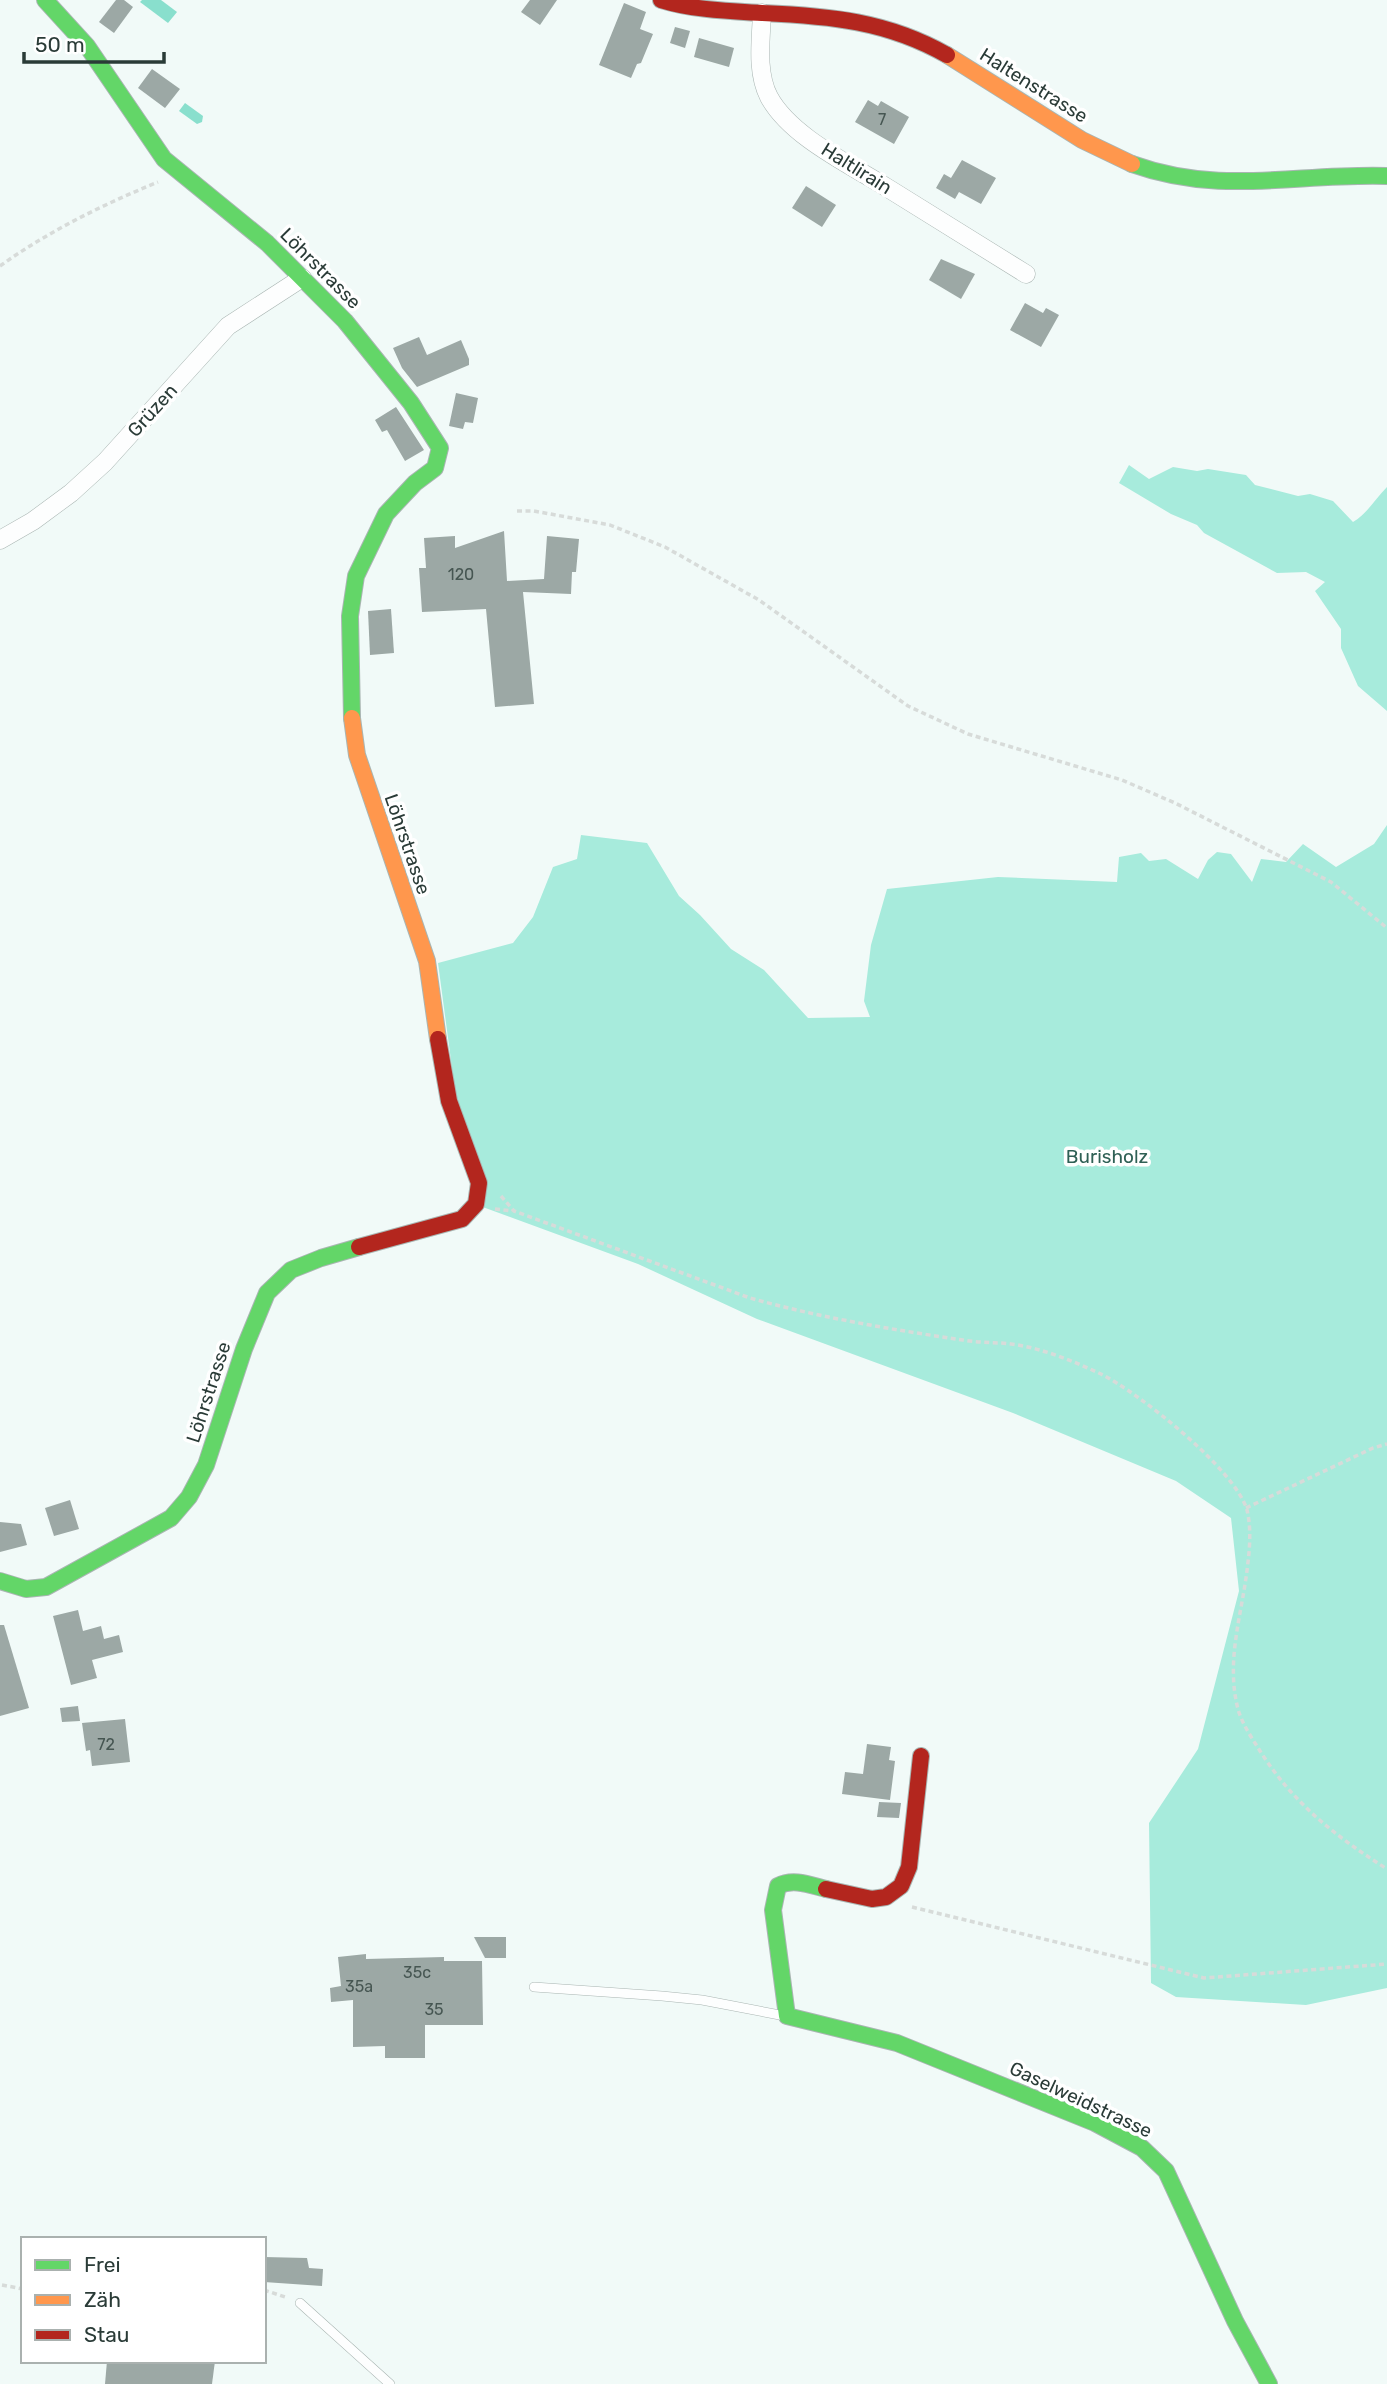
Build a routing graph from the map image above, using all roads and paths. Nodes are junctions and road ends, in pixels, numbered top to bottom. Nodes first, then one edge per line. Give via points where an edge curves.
1 (45, 0) edge
2 (661, 0) edge
3 (762, 13) junction
4 (179, 174) junction
5 (1387, 176) edge
6 (0, 266) edge
7 (1026, 274) dead end
8 (302, 278) junction
9 (517, 511) dead end
10 (0, 540) edge
11 (1387, 929) edge
12 (498, 1193) dead end
13 (1387, 1444) edge
14 (1246, 1508) junction
15 (0, 1581) edge
16 (922, 1756) dead end
17 (1387, 1869) edge
18 (879, 1899) junction
19 (1387, 1964) edge
20 (534, 1987) dead end
21 (787, 2016) junction
22 (2, 2285) dead end
23 (21, 2289) edge
24 (266, 2291) edge
25 (300, 2303) joint
26 (390, 2384) edge
27 (1269, 2384) edge

1 - 4 street, Löhrstrasse via 88,46 164,159
2 - 3 street, Haltenstrasse via 686,7
3 - 5 street, Haltenstrasse via 860,22 917,39 1094,148 1165,175 1222,184
3 - 7 street, Haltlirain via 763,80 784,116 822,147
4 - 6 path via 104,204
4 - 8 street, Löhrstrasse via 267,243
8 - 10 street, Grüzen via 228,326 105,462 71,493
8 - 15 street, Löhrstrasse via 377,358 440,448 435,468 386,514 356,576 350,616 351,706 357,755 426,961 446,1090 479,1193 475,1207 462,1219 321,1258 282,1276 267,1293 254,1321 206,1465 181,1508 171,1518 47,1587 26,1589
9 - 11 path via 610,525 664,547 759,600 908,706 968,734 1122,780 1175,803 1331,882
12 - 14 path via 514,1211 750,1298 965,1341 1034,1348 1080,1365 1142,1399 1176,1426 1219,1469
13 - 14 path
14 - 17 path via 1248,1563 1233,1651 1239,1713 1289,1791 1346,1843
16 - 18 street via 907,1875 896,1893
18 - 19 path via 1204,1978
18 - 21 street via 797,1882 778,1886 774,1910
20 - 21 lane, Gaselweidstrasse via 702,2000
21 - 27 street, Gaselweidstrasse via 897,2043 1125,2138 1148,2152 1166,2171
22 - 23 path
24 - 25 path
25 - 26 lane

